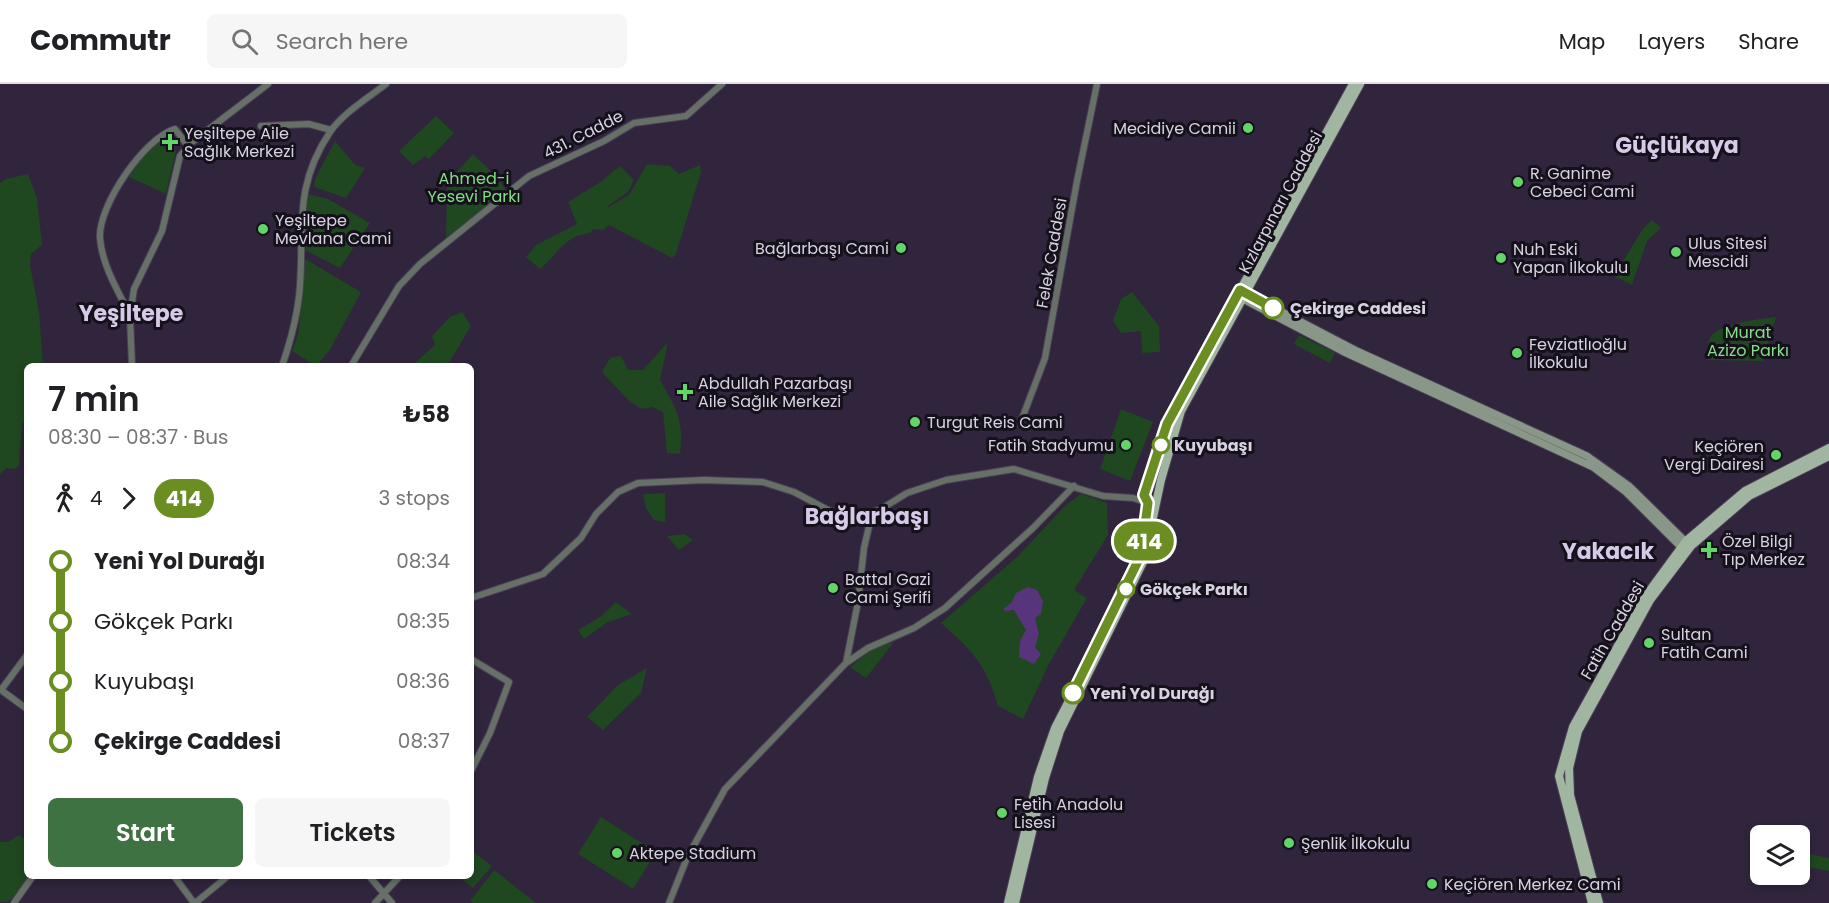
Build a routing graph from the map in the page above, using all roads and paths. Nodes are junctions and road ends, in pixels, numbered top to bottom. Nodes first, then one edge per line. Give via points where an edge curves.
1 (268, 84) edge
2 (386, 84) edge
3 (722, 84) edge
4 (1097, 84) edge
5 (1353, 84) edge
6 (1360, 84) edge
7 (261, 126) dead end
8 (331, 130) junction
9 (188, 146) junction
10 (1241, 294) junction
11 (130, 316) junction
12 (132, 363) edge
13 (283, 363) edge
14 (353, 363) edge
15 (1020, 424) dead end
16 (1829, 448) edge
17 (1829, 456) edge
18 (1074, 486) junction
19 (1146, 492) junction
20 (1157, 498) junction
21 (1148, 503) junction
22 (867, 515) junction
23 (1686, 546) junction
24 (474, 597) edge
25 (24, 659) edge
26 (474, 661) edge
27 (846, 663) junction
28 (24, 707) edge
29 (474, 764) edge
30 (31, 879) edge
31 (176, 879) edge
32 (224, 879) edge
33 (372, 879) edge
34 (397, 879) edge
35 (384, 894) junction
36 (14, 903) edge
37 (194, 903) edge
38 (375, 903) edge
39 (392, 903) edge
40 (669, 903) edge
41 (1008, 903) edge
42 (1015, 903) edge
43 (1592, 903) edge
44 (1599, 903) edge

1 - 9 street
2 - 8 street
3 - 14 street, 431. Cadde via 686,116 634,123 529,177 420,264 399,286
4 - 15 street, Felek Caddesi via 1046,358
5 - 10 main road, Kızlarpınarı Caddesi
6 - 10 main road, Kızlarpınarı Caddesi
7 - 8 street via 309,124
8 - 13 street via 306,179 300,286 294,329
9 - 11 street via 180,156 162,231 134,289
9 - 11 street via 175,129 158,137 139,155 101,224 100,239 107,267
10 - 19 main road, Kızlarpınarı Caddesi via 1167,424
10 - 20 main road, Kızlarpınarı Caddesi via 1181,411
10 - 23 main road via 1587,456 1629,486
11 - 12 street
16 - 23 main road, Fatih Caddesi via 1745,491
17 - 23 main road, Fatih Caddesi via 1749,496
18 - 19 street via 1103,492
18 - 21 street via 1103,496
18 - 22 street via 1014,469 996,470 907,493
18 - 27 street via 945,608
19 - 20 main road via 1154,492
19 - 21 main road via 1144,499
20 - 21 main road
20 - 42 main road, Kızlarpınarı Caddesi via 1144,560 1060,731
21 - 41 main road via 1141,555 1048,747
22 - 24 street via 844,515 763,482 638,483 618,492 596,514 581,538 543,574
22 - 27 street via 870,522
23 - 43 main road, Fatih Caddesi via 1657,579 1625,632 1573,727 1562,764 1559,776
23 - 44 main road, Fatih Caddesi via 1650,600 1572,746 1570,795
25 - 28 street via 0,690
26 - 29 street via 509,682
27 - 40 street via 725,789 687,858
30 - 36 street
31 - 37 street
32 - 37 street
33 - 35 street
34 - 35 street
35 - 38 street
35 - 39 street

